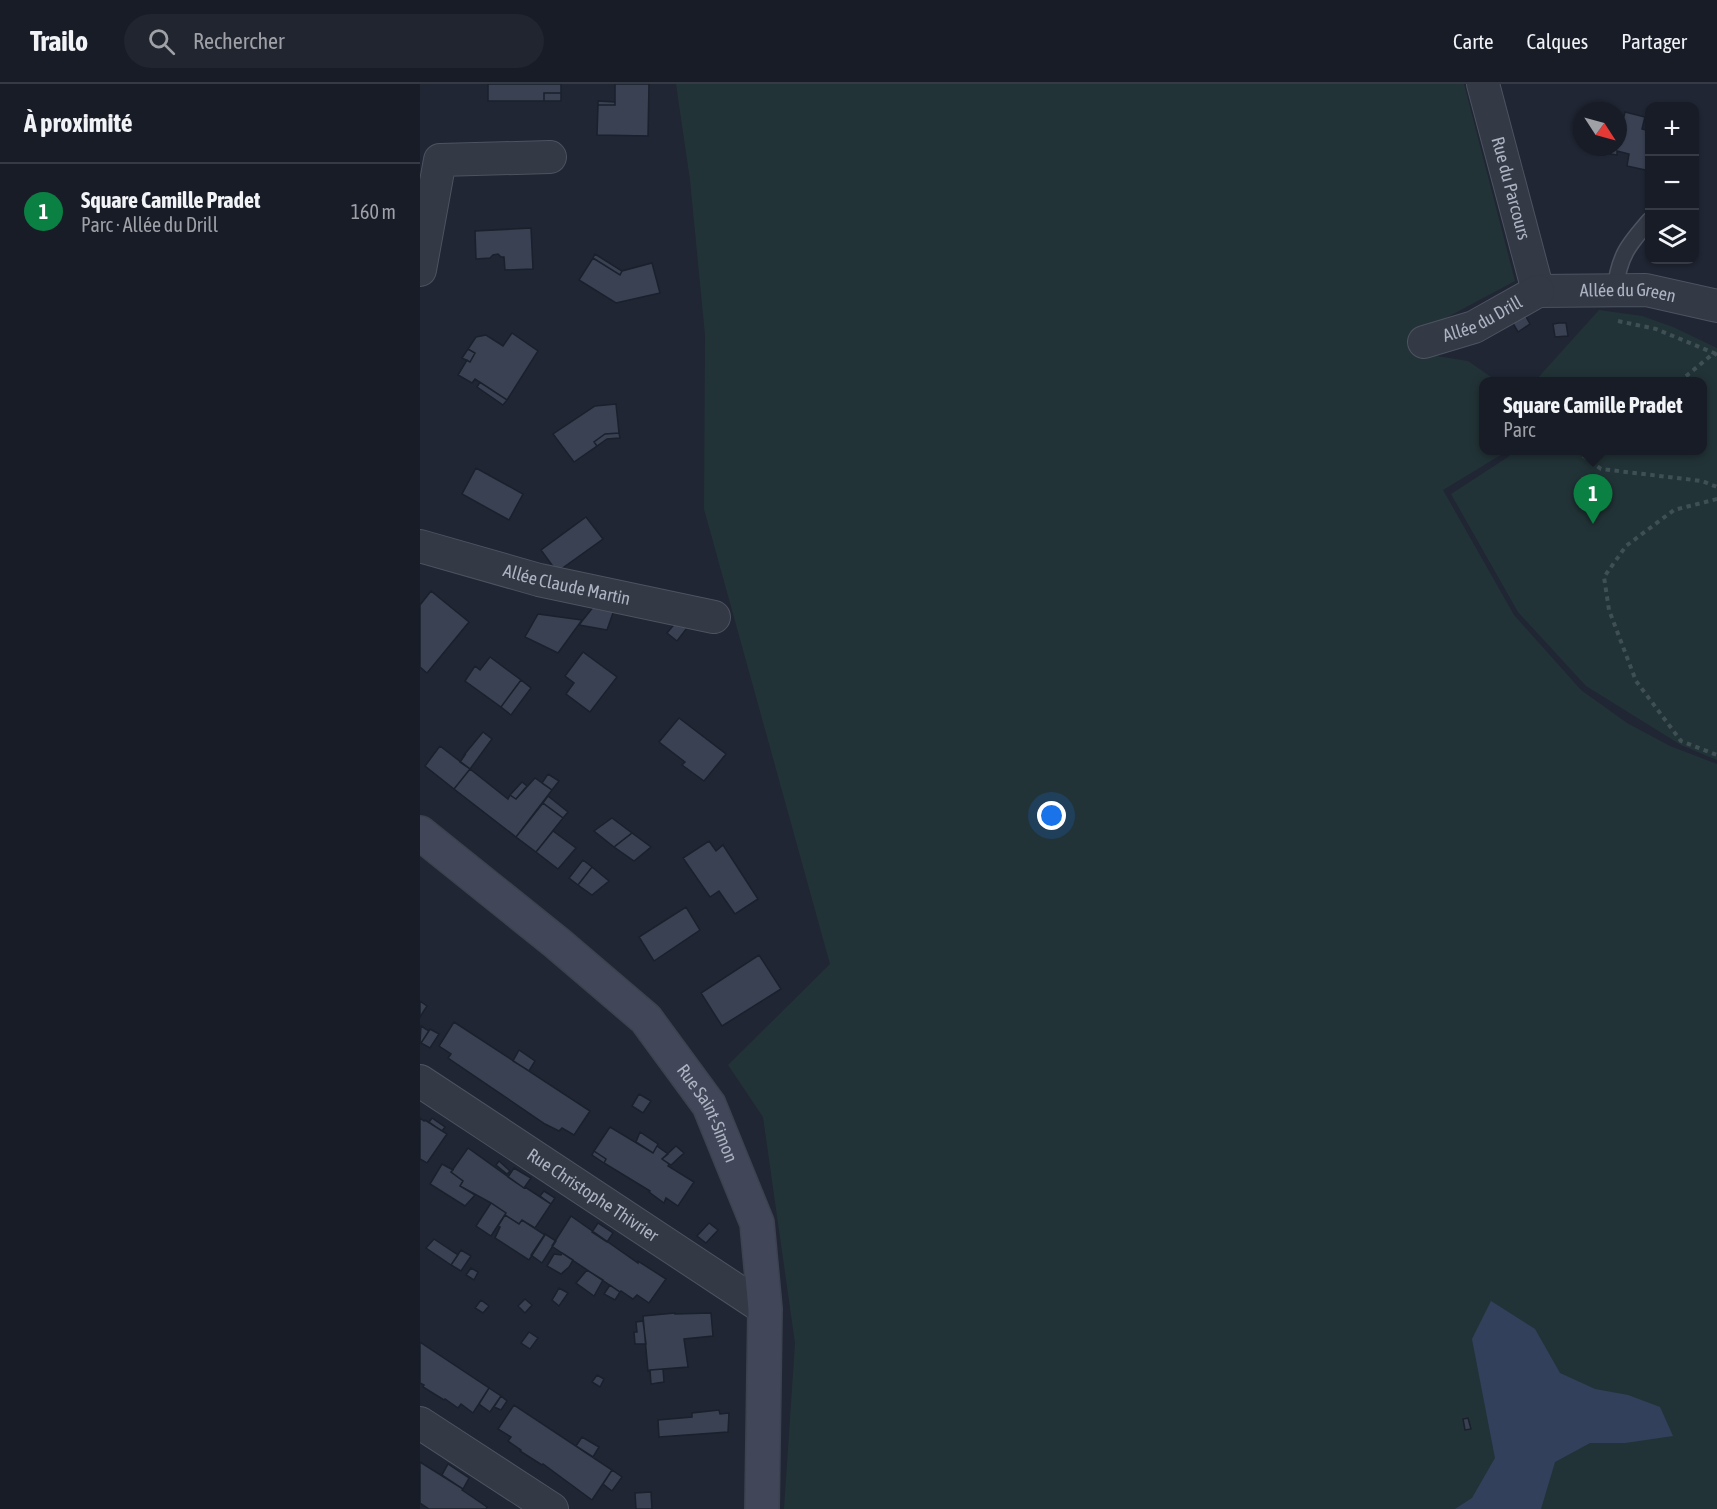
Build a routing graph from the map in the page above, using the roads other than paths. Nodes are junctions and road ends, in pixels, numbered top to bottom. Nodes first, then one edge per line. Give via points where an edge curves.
1 (1483, 84) edge
2 (550, 158) dead end
3 (1645, 226) edge
4 (420, 270) edge
5 (1538, 291) junction
6 (1616, 305) junction
7 (1717, 306) edge
8 (1424, 342) dead end
9 (420, 546) edge
10 (714, 617) dead end
11 (420, 833) edge
12 (420, 1081) edge
13 (765, 1310) junction
14 (420, 1423) edge
15 (552, 1509) edge
16 (762, 1509) edge

1 - 5 street, Rue du Parcours
2 - 4 street via 440,160
3 - 6 lane via 1622,257
5 - 6 street, Allée du Green
5 - 8 street, Allée du Drill via 1474,327
6 - 7 street, Allée du Green via 1646,290
9 - 10 street, Allée Claude Martin via 539,580
11 - 13 street, Rue Saint-Simon via 646,1019 709,1105 757,1223
12 - 13 street, Rue Christophe Thivrier
13 - 16 street, Rue Saint-Simon
14 - 15 street

